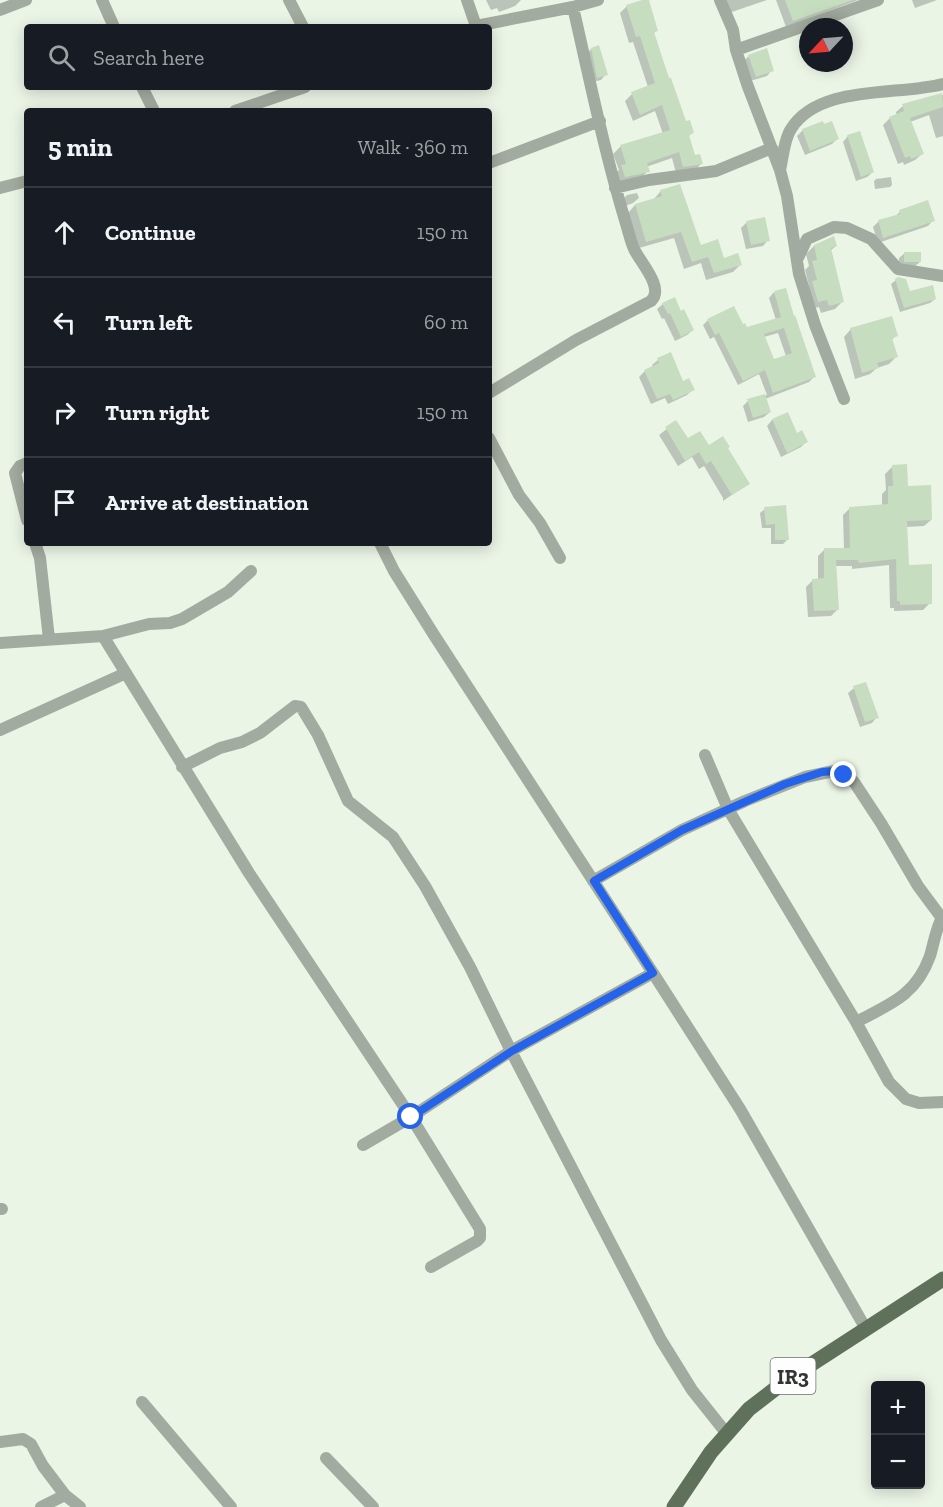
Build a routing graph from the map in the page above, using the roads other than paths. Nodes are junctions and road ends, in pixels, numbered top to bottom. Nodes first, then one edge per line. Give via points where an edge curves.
1 (26, 0) edge
2 (102, 0) edge
3 (289, 0) edge
4 (467, 0) edge
5 (598, 0) edge
6 (720, 0) edge
7 (878, 0) edge
8 (573, 8) junction
9 (0, 10) edge
10 (113, 24) edge
11 (301, 24) edge
12 (474, 24) edge
13 (486, 24) edge
14 (736, 50) junction
15 (943, 84) edge
16 (144, 90) edge
17 (296, 90) edge
18 (152, 108) edge
19 (244, 108) edge
20 (600, 121) junction
21 (772, 148) junction
22 (492, 162) edge
23 (780, 170) junction
24 (24, 182) edge
25 (0, 188) edge
26 (615, 188) junction
27 (797, 261) junction
28 (943, 276) edge
29 (492, 391) edge
30 (844, 399) dead end
31 (492, 444) edge
32 (24, 465) edge
33 (24, 508) edge
34 (36, 546) edge
35 (382, 546) edge
36 (560, 558) dead end
37 (251, 571) dead end
38 (103, 636) junction
39 (49, 639) junction
40 (0, 643) edge
41 (126, 673) junction
42 (0, 730) edge
43 (705, 755) dead end
44 (182, 767) junction
45 (728, 809) junction
46 (594, 881) junction
47 (942, 916) edge
48 (653, 973) junction
49 (856, 1022) junction
50 (512, 1051) junction
51 (943, 1102) edge
52 (411, 1117) junction
53 (363, 1145) dead end
54 (432, 1267) dead end
55 (943, 1279) edge
56 (866, 1329) junction
57 (142, 1402) dead end
58 (727, 1434) junction
59 (0, 1442) edge
60 (326, 1458) dead end
61 (65, 1495) junction
62 (41, 1507) edge
63 (80, 1507) edge
64 (231, 1507) edge
65 (373, 1507) edge
66 (674, 1507) edge

1 - 9 street
2 - 10 street
3 - 11 street
4 - 12 street
5 - 8 street
6 - 14 street via 734,30
7 - 14 street
8 - 13 street
8 - 20 street
14 - 21 street
15 - 23 street via 848,96 810,111 790,130
16 - 18 street
17 - 19 street
20 - 22 street
20 - 26 street
21 - 23 street
21 - 26 street via 716,171
23 - 27 street
24 - 25 street
26 - 29 street via 633,248 653,282 656,297
27 - 28 street via 807,238 834,227 847,228 871,239 898,269
27 - 30 street via 815,325
31 - 36 street via 519,495
32 - 33 street via 15,473
34 - 39 street
35 - 46 street
37 - 38 street via 228,592 182,619
38 - 39 street
38 - 41 street
39 - 40 street
41 - 42 street
41 - 44 street
43 - 45 street
44 - 50 street via 260,733 295,705 301,707 348,801 393,837 425,886
44 - 52 street
45 - 46 street via 682,830
45 - 47 street via 805,777 834,771 844,775 854,782 918,886
45 - 49 street
46 - 48 street
47 - 49 street via 930,956 916,984 893,1003
48 - 50 street
48 - 56 street via 740,1109
49 - 51 street via 895,1090 919,1103
50 - 52 street
50 - 58 street via 661,1340 692,1390
52 - 53 street
52 - 54 street via 481,1234 477,1241
55 - 56 main road, IR3
56 - 58 main road, IR3 via 765,1395
57 - 64 street
58 - 66 main road, IR3
59 - 61 street via 24,1439 31,1444
60 - 65 street
61 - 62 street
61 - 63 street

